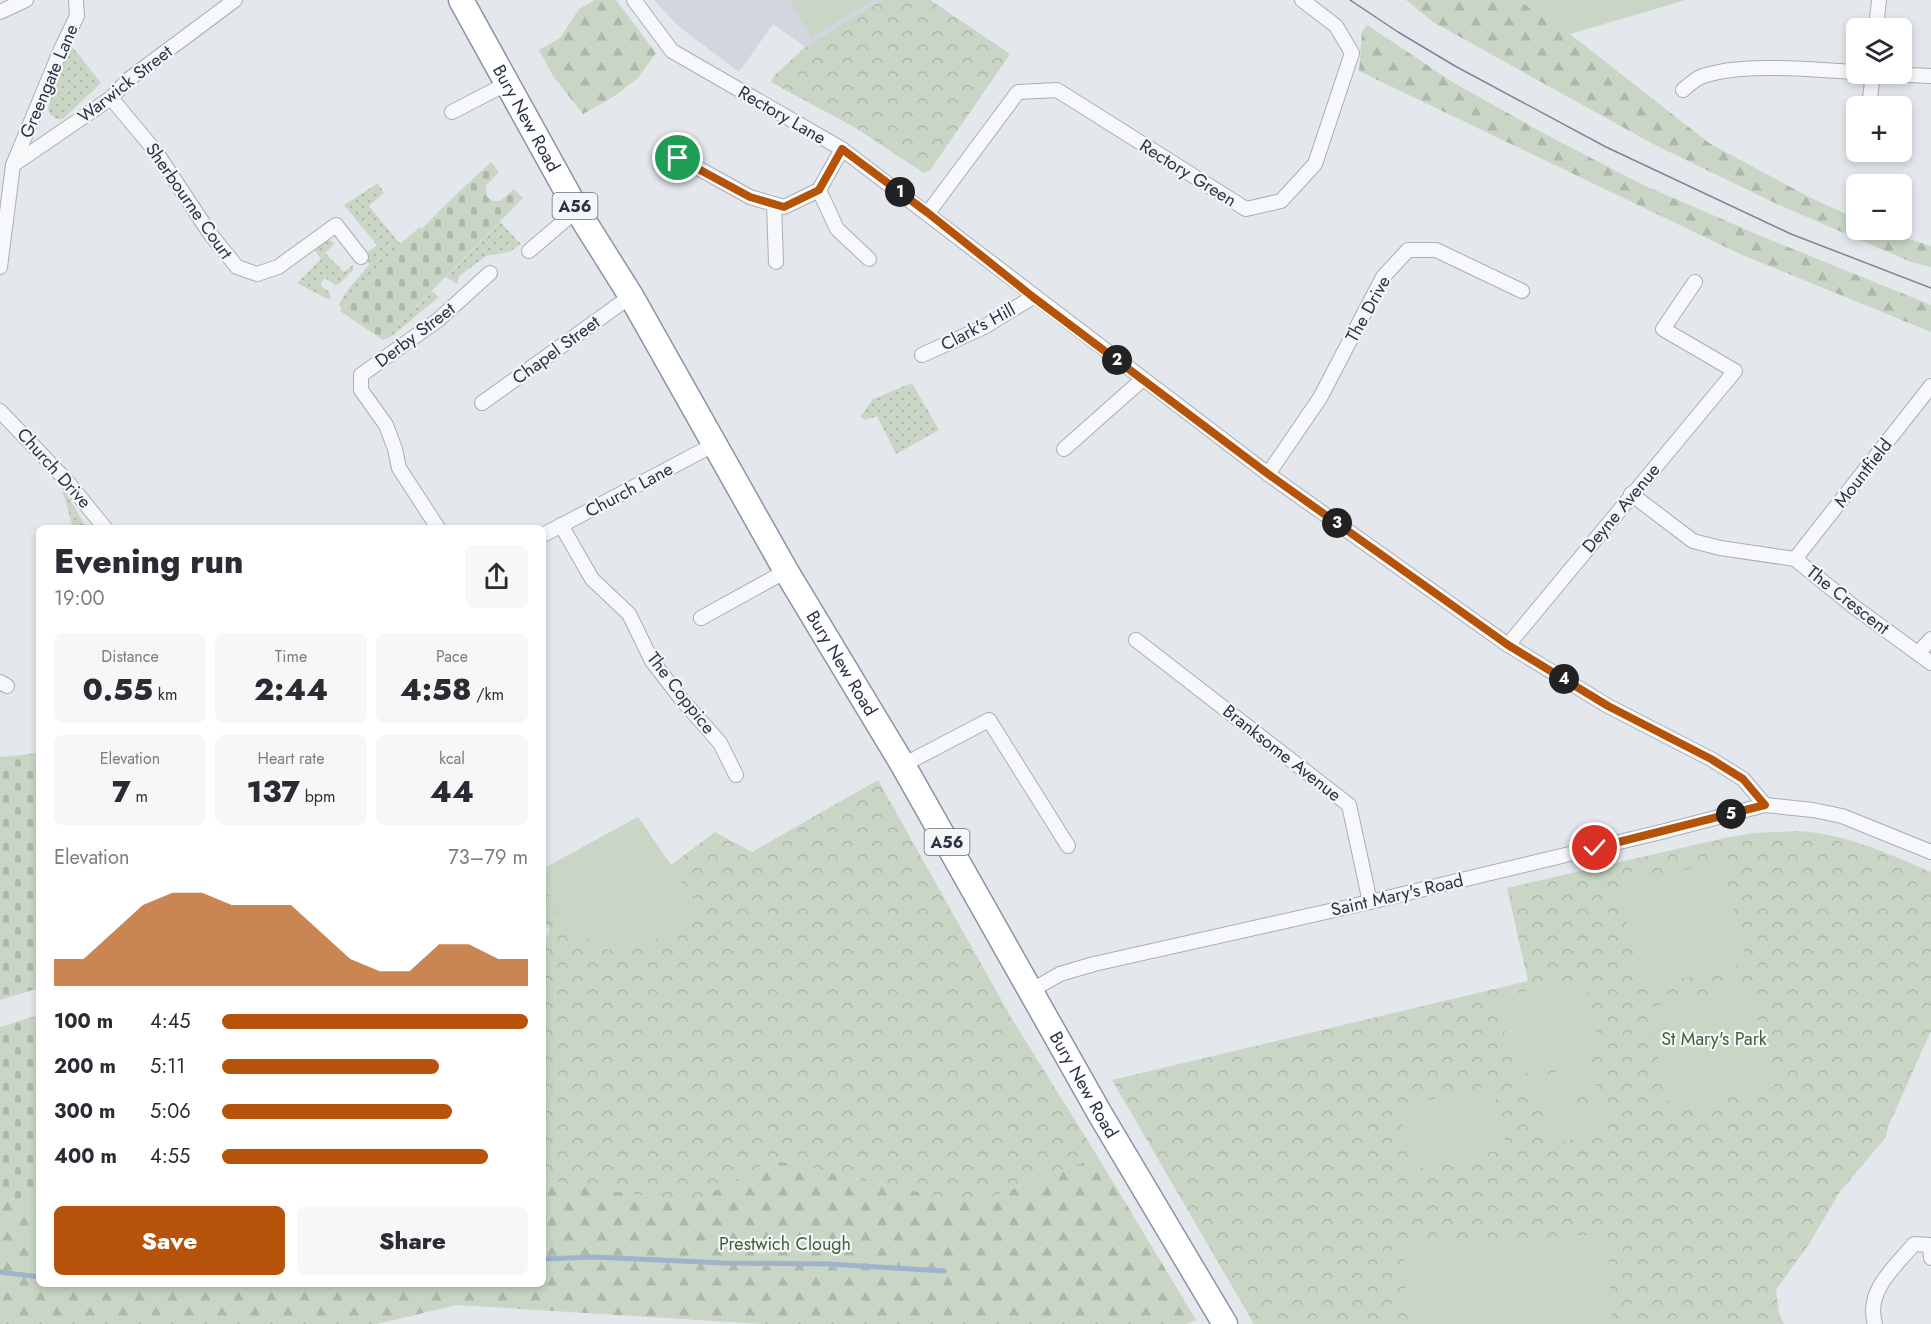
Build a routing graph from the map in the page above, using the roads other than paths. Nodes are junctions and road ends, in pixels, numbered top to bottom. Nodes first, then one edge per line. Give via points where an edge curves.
1 (26, 0) edge
2 (76, 0) edge
3 (235, 0) edge
4 (461, 0) edge
5 (634, 0) edge
6 (1302, 0) edge
7 (1879, 0) edge
8 (0, 12) edge
9 (1877, 18) edge
10 (1846, 71) edge
11 (1912, 75) edge
12 (1931, 76) edge
13 (506, 84) junction
14 (1683, 90) dead end
15 (111, 98) junction
16 (452, 112) dead end
17 (842, 149) junction
18 (678, 158) dead end
19 (13, 165) junction
20 (819, 190) junction
21 (774, 204) junction
22 (577, 210) junction
23 (928, 213) junction
24 (529, 251) dead end
25 (361, 257) dead end
26 (869, 259) dead end
27 (776, 262) dead end
28 (0, 267) edge
29 (490, 273) dead end
30 (1695, 282) dead end
31 (1522, 291) dead end
32 (631, 296) junction
33 (1033, 297) junction
34 (922, 355) dead end
35 (1143, 379) junction
36 (1931, 386) edge
37 (482, 404) dead end
38 (0, 411) edge
39 (715, 444) junction
40 (1064, 449) dead end
41 (1268, 474) junction
42 (1631, 495) junction
43 (103, 525) edge
44 (436, 525) edge
45 (561, 525) junction
46 (546, 533) edge
47 (1795, 559) junction
48 (786, 571) junction
49 (701, 618) dead end
50 (1931, 639) edge
51 (1136, 640) dead end
52 (1508, 645) junction
53 (1918, 653) junction
54 (1931, 663) edge
55 (903, 765) junction
56 (736, 775) dead end
57 (1765, 805) junction
58 (1068, 846) dead end
59 (1931, 852) edge
60 (1370, 902) junction
61 (1032, 990) junction
62 (1931, 1258) edge
63 (1225, 1324) edge
64 (1875, 1324) edge

1 - 8 street
2 - 19 street, Greengate Lane via 77,16
3 - 15 street, Warwick Street via 129,79
4 - 13 highway, Bury New Road / A56
5 - 17 street, Rectory Lane via 672,51
6 - 23 street, Rectory Green via 1336,26 1352,53 1315,164 1281,201 1246,209 1057,90 1018,92
7 - 9 street
10 - 14 street via 1740,70 1701,76
11 - 12 street
13 - 16 street
13 - 22 highway, Bury New Road / A56
15 - 19 street, Warwick Street
15 - 25 street, Sherbourne Court via 156,152 237,267 257,274 278,267 336,225
17 - 20 street
17 - 23 street, Rectory Lane
18 - 21 street via 750,197
19 - 28 street, Greengate Lane
20 - 21 street via 784,207
20 - 26 street via 837,229
21 - 27 street
22 - 24 street
22 - 32 highway, Bury New Road / A56
23 - 33 street, Rectory Lane
29 - 44 street, Derby Street via 438,320 361,375 361,390 386,425 399,468
30 - 42 street, Deyne Avenue via 1663,329 1735,371
31 - 41 street, The Drive via 1436,250 1408,250 1383,277 1320,398
32 - 37 street, Chapel Street
32 - 39 highway, Bury New Road / A56
33 - 34 street, Clark's Hill via 984,327
33 - 35 street, Rectory Lane
35 - 40 street
35 - 41 street, Rectory Lane
36 - 47 street, Mountfield
38 - 43 street, Church Drive
39 - 45 street, Church Lane
39 - 48 highway, Bury New Road / A56
41 - 52 street, Rectory Lane
42 - 47 street, The Crescent via 1693,541
42 - 52 street, Deyne Avenue
45 - 46 street, Church Lane
45 - 56 street, The Coppice via 592,579 629,614 652,661 720,743
47 - 53 street, The Crescent
48 - 49 street
48 - 55 highway, Bury New Road / A56
50 - 53 street
51 - 60 street, Branksome Avenue via 1349,805
52 - 57 street, Rectory Lane via 1608,706 1711,759 1743,779
53 - 54 street, The Crescent
55 - 58 street via 989,720
55 - 61 highway, Bury New Road / A56
57 - 59 street via 1842,816
57 - 60 street, Saint Mary's Road
60 - 61 street, Saint Mary's Road via 1094,964 1060,974
61 - 63 highway, Bury New Road / A56 via 1100,1114
62 - 64 street via 1930,1245 1914,1244 1878,1286 1872,1306

